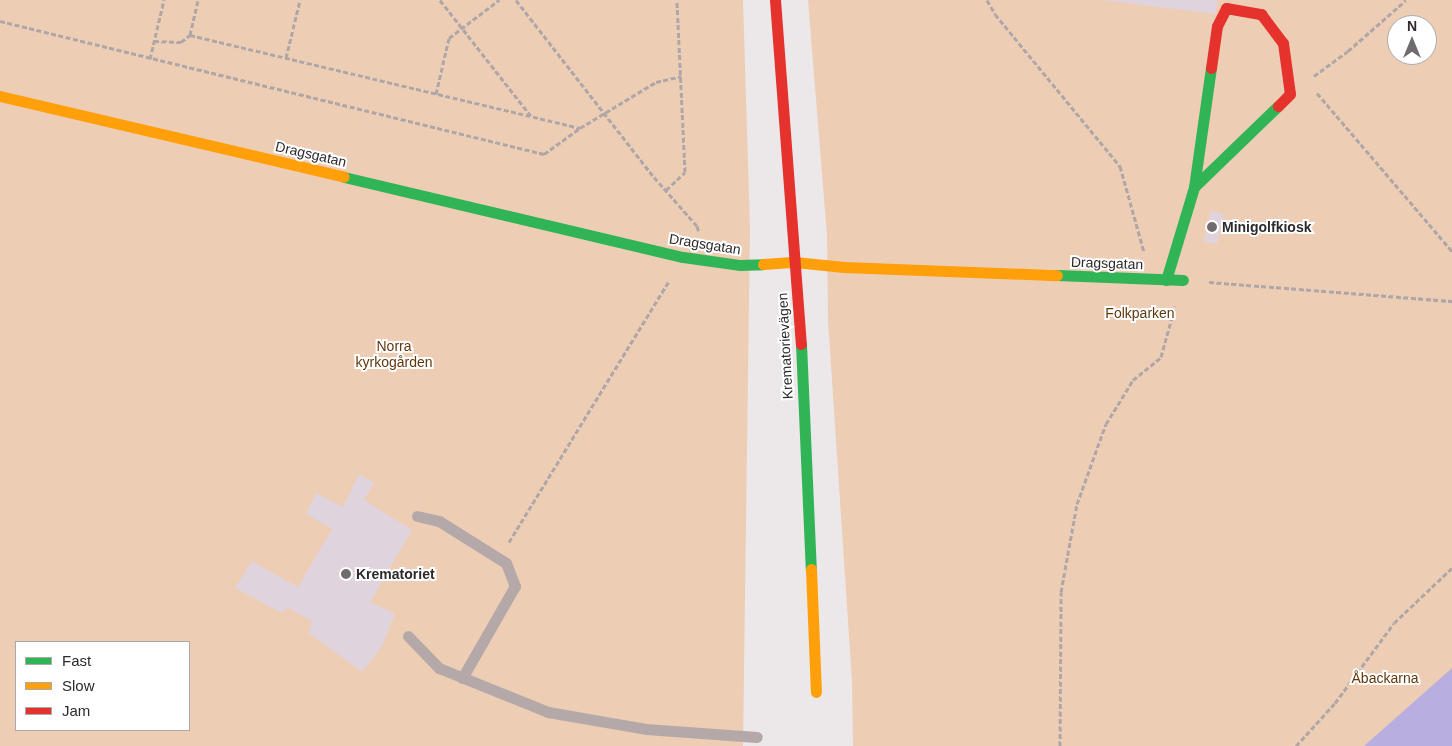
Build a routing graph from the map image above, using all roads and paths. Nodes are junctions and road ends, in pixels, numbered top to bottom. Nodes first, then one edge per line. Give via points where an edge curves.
1 (164, 0) edge
2 (198, 0) edge
3 (300, 0) edge
4 (440, 0) edge
5 (500, 0) edge
6 (516, 0) edge
7 (677, 0) edge
8 (775, 0) edge
9 (987, 0) edge
10 (1406, 0) edge
11 (0, 21) edge
12 (462, 28) junction
13 (190, 35) junction
14 (154, 40) junction
15 (286, 58) junction
16 (150, 59) junction
17 (681, 76) junction
18 (1307, 81) junction
19 (436, 94) junction
20 (1290, 94) junction
21 (0, 96) edge
22 (604, 112) junction
23 (532, 117) junction
24 (580, 128) junction
25 (1194, 186) junction
26 (666, 190) junction
27 (1452, 251) edge
28 (683, 257) junction
29 (708, 261) junction
30 (795, 262) junction
31 (1151, 279) junction
32 (1166, 280) junction
33 (1183, 280) junction
34 (1452, 302) edge
35 (417, 516) dead end
36 (499, 558) junction
37 (1452, 568) edge
38 (408, 636) dead end
39 (462, 678) junction
40 (816, 692) dead end
41 (757, 738) dead end
42 (1060, 746) edge
43 (1296, 746) edge

1 - 14 path
2 - 13 path
3 - 15 path
4 - 12 path
5 - 12 path
6 - 22 path
7 - 17 path
8 - 30 street, Krematorievägen
9 - 31 path via 995,14 1120,166
10 - 18 path via 1348,51
11 - 16 path
12 - 19 path via 449,38
12 - 23 path
13 - 14 path via 181,42
13 - 15 path
14 - 16 path
15 - 19 path
16 - 24 path via 544,154
17 - 22 path via 656,82
17 - 26 path via 685,172
18 - 20 path
18 - 27 path
19 - 23 path
20 - 25 street
20 - 25 street via 1283,43 1261,14 1226,8 1217,26
21 - 28 street, Dragsgatan
22 - 24 path
22 - 26 path
23 - 24 path
25 - 32 street
26 - 29 path via 697,226
28 - 29 street, Dragsgatan
28 - 36 path
29 - 30 street, Dragsgatan via 740,265
30 - 31 street, Dragsgatan via 853,268
30 - 40 street, Krematorievägen
31 - 32 street, Dragsgatan
32 - 33 street, Dragsgatan
33 - 34 path
33 - 42 path via 1161,357 1132,380 1106,424 1077,504 1060,592
35 - 36 lane via 439,521
36 - 39 lane via 506,563 515,586
37 - 43 path via 1394,623 1335,703
38 - 39 lane via 439,668
39 - 41 lane via 548,712 646,728

